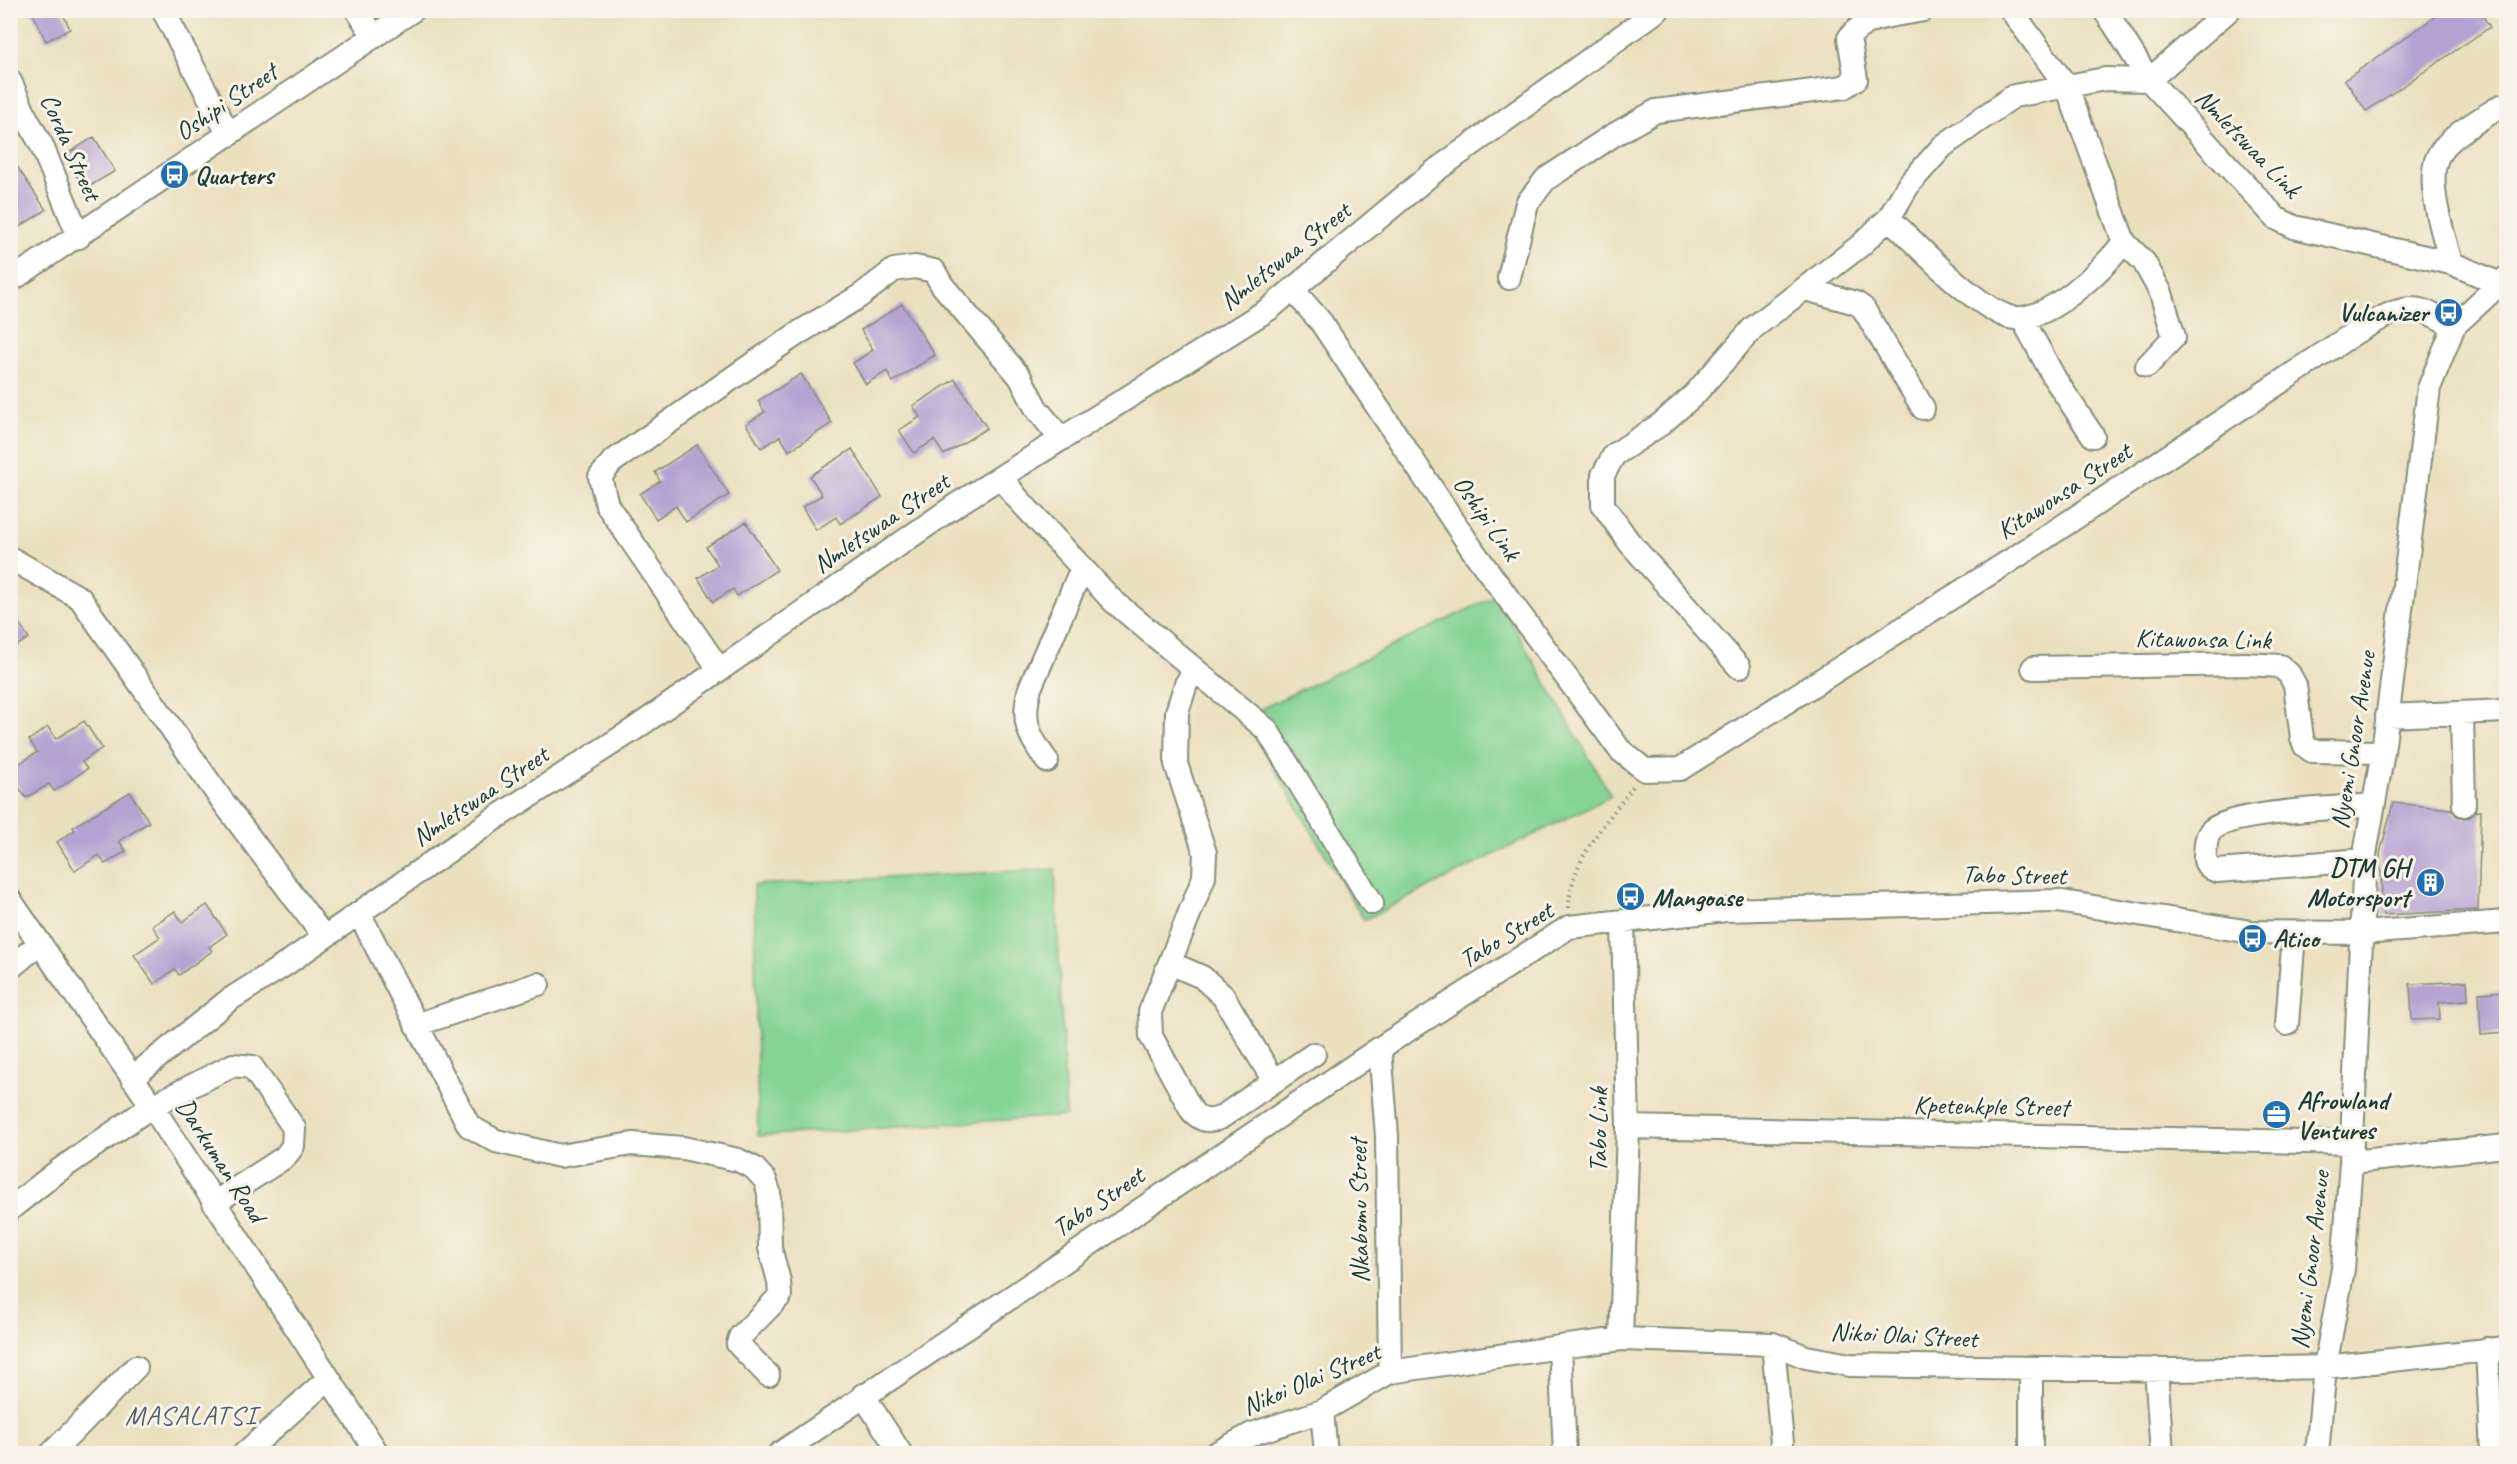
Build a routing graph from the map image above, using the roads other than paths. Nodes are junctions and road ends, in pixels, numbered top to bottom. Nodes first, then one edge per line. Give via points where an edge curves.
1 (163, 10) edge
2 (357, 10) edge
3 (413, 10) edge
4 (1658, 10) edge
5 (1923, 10) edge
6 (2011, 10) edge
7 (2103, 10) edge
8 (2229, 10) edge
9 (374, 37) junction
10 (2149, 80) junction
11 (10, 81) edge
12 (2067, 87) junction
13 (2501, 106) dead end
14 (229, 135) junction
15 (1889, 218) junction
16 (79, 237) junction
17 (2124, 243) junction
18 (2451, 263) junction
19 (1509, 278) dead end
20 (10, 281) edge
21 (2502, 281) edge
22 (1805, 289) junction
23 (1293, 290) junction
24 (2022, 318) junction
25 (2454, 326) junction
26 (2147, 366) dead end
27 (1923, 408) dead end
28 (2093, 436) dead end
29 (1061, 439) junction
30 (1001, 477) junction
31 (10, 558) edge
32 (1082, 568) junction
33 (1739, 667) dead end
34 (2033, 668) dead end
35 (719, 669) junction
36 (1195, 670) junction
37 (2506, 711) edge
38 (2462, 714) junction
39 (2387, 716) junction
40 (2383, 752) junction
41 (1047, 761) dead end
42 (1645, 770) joint
43 (2373, 805) junction
44 (2464, 805) dead end
45 (2364, 860) junction
46 (10, 900) edge
47 (1372, 903) dead end
48 (359, 913) junction
49 (1623, 922) junction
50 (2506, 922) edge
51 (2362, 933) junction
52 (2294, 934) junction
53 (324, 937) junction
54 (40, 943) junction
55 (1170, 963) junction
56 (10, 968) edge
57 (538, 984) dead end
58 (416, 1024) junction
59 (2287, 1024) dead end
60 (1380, 1048) junction
61 (1314, 1054) dead end
62 (132, 1078) junction
63 (1274, 1080) junction
64 (152, 1106) junction
65 (1628, 1127) junction
66 (2506, 1146) edge
67 (2352, 1153) junction
68 (214, 1203) junction
69 (10, 1209) edge
70 (1621, 1339) junction
71 (1773, 1344) junction
72 (1560, 1347) junction
73 (2497, 1348) edge
74 (136, 1367) dead end
75 (2325, 1367) junction
76 (2031, 1368) junction
77 (2156, 1369) junction
78 (1390, 1372) junction
79 (768, 1375) dead end
80 (328, 1379) junction
81 (863, 1395) junction
82 (1322, 1411) junction
83 (51, 1454) edge
84 (244, 1454) edge
85 (378, 1454) edge
86 (779, 1454) edge
87 (901, 1454) edge
88 (1215, 1454) edge
89 (1326, 1454) edge
90 (1565, 1454) edge
91 (1784, 1454) edge
92 (2031, 1454) edge
93 (2162, 1454) edge
94 (2317, 1454) edge
95 (2492, 1454) edge

1 - 14 street
2 - 9 street
3 - 9 street, Oshipi Street
4 - 23 street, Nmletswaa Street via 1445,164
5 - 19 street via 1871,19 1857,28 1849,38 1856,79 1844,87 1656,111 1602,142 1546,179 1527,203
6 - 12 street
7 - 10 street, Nmletswaa Link
8 - 10 street
9 - 14 street, Oshipi Street
10 - 12 street via 2104,79
10 - 18 street, Nmletswaa Link via 2276,218 2294,226
11 - 16 street, Corda Street
12 - 15 street via 2014,96 1944,146 1909,184
12 - 17 street
13 - 18 street via 2457,135 2437,156 2433,174 2435,195
14 - 16 street, Oshipi Street
15 - 22 street via 1862,245
15 - 24 street via 1972,296 2008,316
16 - 20 street, Oshipi Street
17 - 24 street via 2109,263 2068,297
17 - 26 street via 2144,261 2161,293 2175,337
18 - 21 street, Nmletswaa Link
21 - 25 street
22 - 27 street via 1863,308
22 - 33 street via 1753,328 1670,417 1614,455 1603,475 1603,505 1629,542
23 - 29 street, Nmletswaa Street via 1269,309
23 - 42 street, Oshipi Link via 1321,322 1474,552 1620,750
24 - 28 street via 2055,379
25 - 39 street, Nyemi Gnoor Avenue via 2429,388
25 - 42 street, Kitawonsa Street via 2422,310 2410,309 2388,315 2353,334 2019,555 1680,769
29 - 30 street, Nmletswaa Street
29 - 35 street via 1036,408 1020,377 934,271 915,267 894,270 761,358 612,462 600,477 607,505
30 - 32 street
30 - 35 street, Nmletswaa Street
31 - 53 street via 80,598 221,800
32 - 36 street via 1112,600
32 - 41 street via 1025,708 1028,730
34 - 40 street, Kitawonsa Link via 2280,666 2295,685 2306,746 2312,751
35 - 48 street, Nmletswaa Street
36 - 47 street via 1267,730
36 - 55 street via 1177,712 1176,764 1205,853 1204,876
37 - 38 street
38 - 39 street
38 - 44 street
39 - 40 street, Nyemi Gnoor Avenue
40 - 43 street, Nyemi Gnoor Avenue
43 - 45 street, Nyemi Gnoor Avenue
43 - 45 street via 2233,819 2210,831 2206,841 2205,860 2217,871
45 - 51 street, Nyemi Gnoor Avenue
46 - 54 street, Darkuman Road
48 - 53 street, Nmletswaa Street
48 - 58 street
49 - 52 street, Tabo Street via 1726,910 2057,901 2251,932
49 - 60 street, Tabo Street via 1569,927
49 - 65 street, Tabo Link
50 - 51 street, Tabo Street
51 - 52 street, Tabo Street
51 - 67 street, Nyemi Gnoor Avenue
52 - 59 street
53 - 62 street, Nmletswaa Street via 229,1000
54 - 56 street
54 - 62 street, Darkuman Road
55 - 63 street via 1202,977 1223,996
55 - 63 street via 1148,1021 1151,1036 1192,1112 1202,1120 1220,1118
57 - 58 street
58 - 79 street via 469,1126 496,1142 560,1156 632,1144 683,1148 754,1168 769,1192 770,1248 780,1296 740,1337 738,1344
60 - 78 street, Nkabomu Street via 1387,1147
60 - 81 street, Tabo Street
61 - 63 street
62 - 64 street, Darkuman Road
64 - 68 street, Darkuman Road
64 - 68 street via 233,1065 252,1067 294,1128 293,1146 285,1157
64 - 69 street
65 - 67 street, Kpetenkple Street
65 - 70 street, Tabo Link
66 - 67 street, Kpetenkple Street
67 - 75 street, Nyemi Gnoor Avenue via 2343,1269
68 - 80 street, Darkuman Road
70 - 71 street, Nikoi Olai Street
70 - 72 street, Nikoi Olai Street
71 - 76 street, Nikoi Olai Street via 1806,1357 1850,1365
71 - 91 street
72 - 78 street, Nikoi Olai Street
72 - 90 street
73 - 75 street, Nikoi Olai Street
73 - 95 street
74 - 83 street
75 - 77 street, Nikoi Olai Street
75 - 94 street, Nyemi Gnoor Avenue
76 - 77 street, Nikoi Olai Street
76 - 92 street
77 - 93 street
78 - 82 street, Nikoi Olai Street
80 - 84 street
80 - 85 street, Darkuman Road
81 - 86 street, Tabo Street
81 - 87 street
82 - 88 street, Nikoi Olai Street via 1252,1434
82 - 89 street

